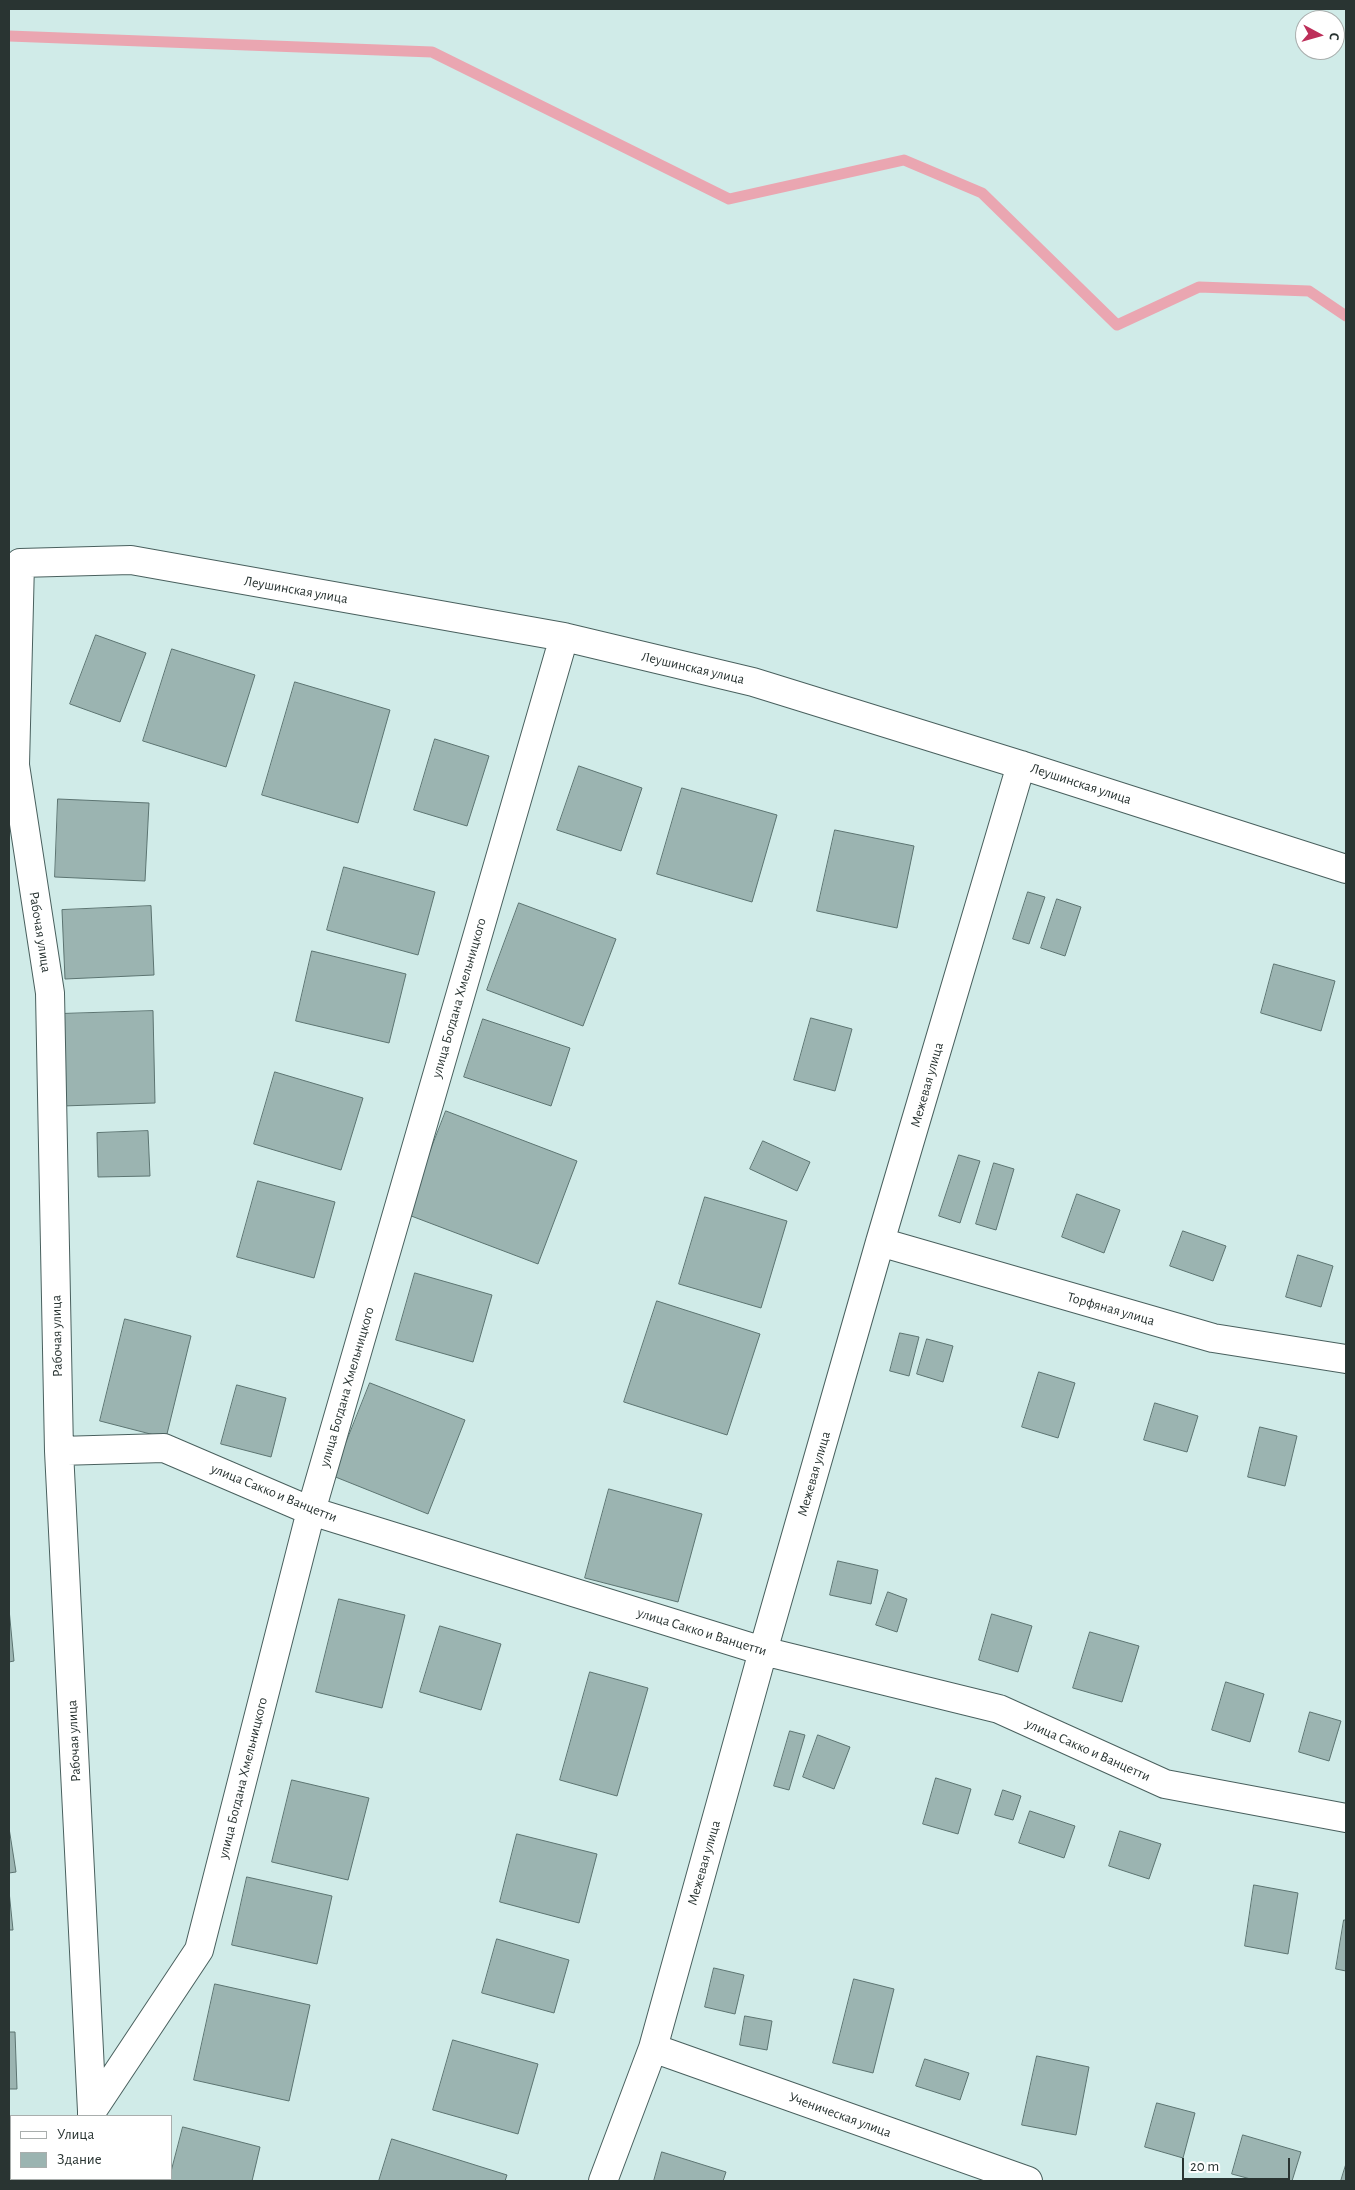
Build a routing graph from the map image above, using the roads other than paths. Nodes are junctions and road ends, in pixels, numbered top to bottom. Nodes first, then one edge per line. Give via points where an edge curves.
1 (20, 563) joint
2 (564, 637) junction
3 (1021, 765) junction
4 (1346, 869) edge
5 (880, 1242) junction
6 (1346, 1359) edge
7 (59, 1451) junction
8 (311, 1511) junction
9 (763, 1651) junction
10 (1346, 1818) edge
11 (653, 2048) junction
12 (92, 2114) edge
13 (604, 2181) edge
14 (1028, 2181) edge

1 - 2 street, Леушинская улица via 131,560
1 - 7 street, Рабочая улица via 15,765 50,993
2 - 3 street, Леушинская улица via 753,682
2 - 8 street, улица Богдана Хмельницкого
3 - 4 street, Леушинская улица
3 - 5 street, Межевая улица
5 - 6 street, Торфяная улица via 1213,1338
5 - 9 street, Межевая улица
7 - 8 street, улица Сакко и Ванцетти via 164,1448
7 - 12 street, Рабочая улица
8 - 9 street, улица Сакко и Ванцетти
8 - 12 street, улица Богдана Хмельницкого via 199,1950
9 - 10 street, улица Сакко и Ванцетти via 999,1709 1165,1784
9 - 11 street, Межевая улица
11 - 13 street, Межевая улица
11 - 14 street, Ученическая улица

